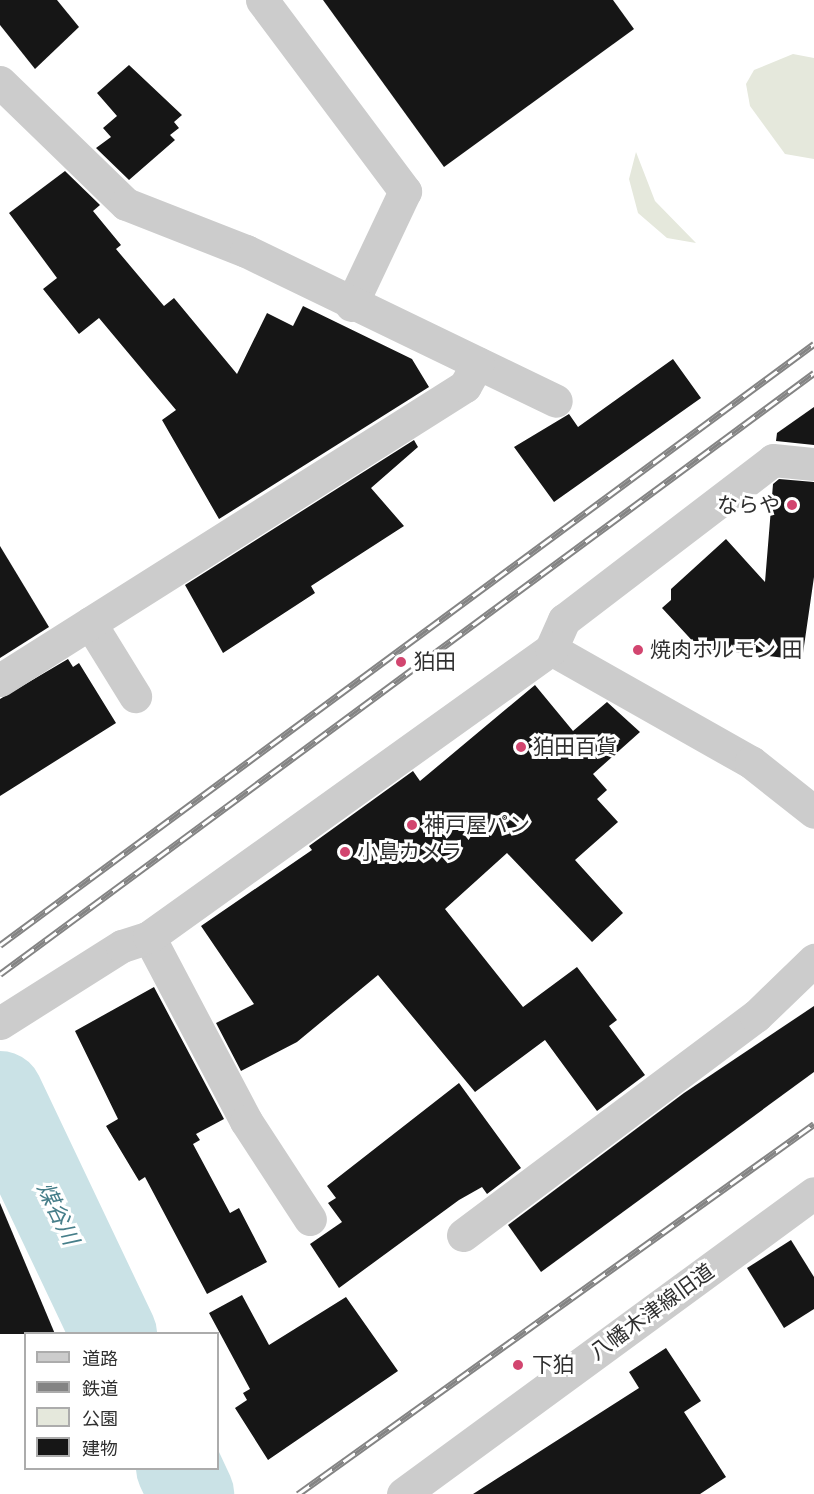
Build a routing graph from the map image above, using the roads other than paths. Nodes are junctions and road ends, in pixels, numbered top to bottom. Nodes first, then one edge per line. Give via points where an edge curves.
1 (262, 0) edge
2 (0, 81) edge
3 (351, 305) junction
4 (478, 363) junction
5 (556, 401) dead end
6 (814, 464) edge
7 (90, 623) junction
8 (550, 649) junction
9 (0, 680) edge
10 (135, 696) dead end
11 (814, 812) edge
12 (149, 937) junction
13 (814, 960) edge
14 (12, 1014) edge
15 (810, 1205) edge
16 (310, 1219) dead end
17 (463, 1235) dead end
18 (403, 1494) edge

1 - 3 street via 405,191
2 - 3 street via 126,204 246,251
3 - 4 street
4 - 5 street
4 - 7 street via 465,386
6 - 8 street via 773,460 564,620
7 - 9 street
7 - 10 street
8 - 11 street via 751,762
8 - 12 street
12 - 14 street via 122,946
12 - 16 street via 246,1121
13 - 17 street via 756,1016
15 - 18 street, 八幡木津線旧道

